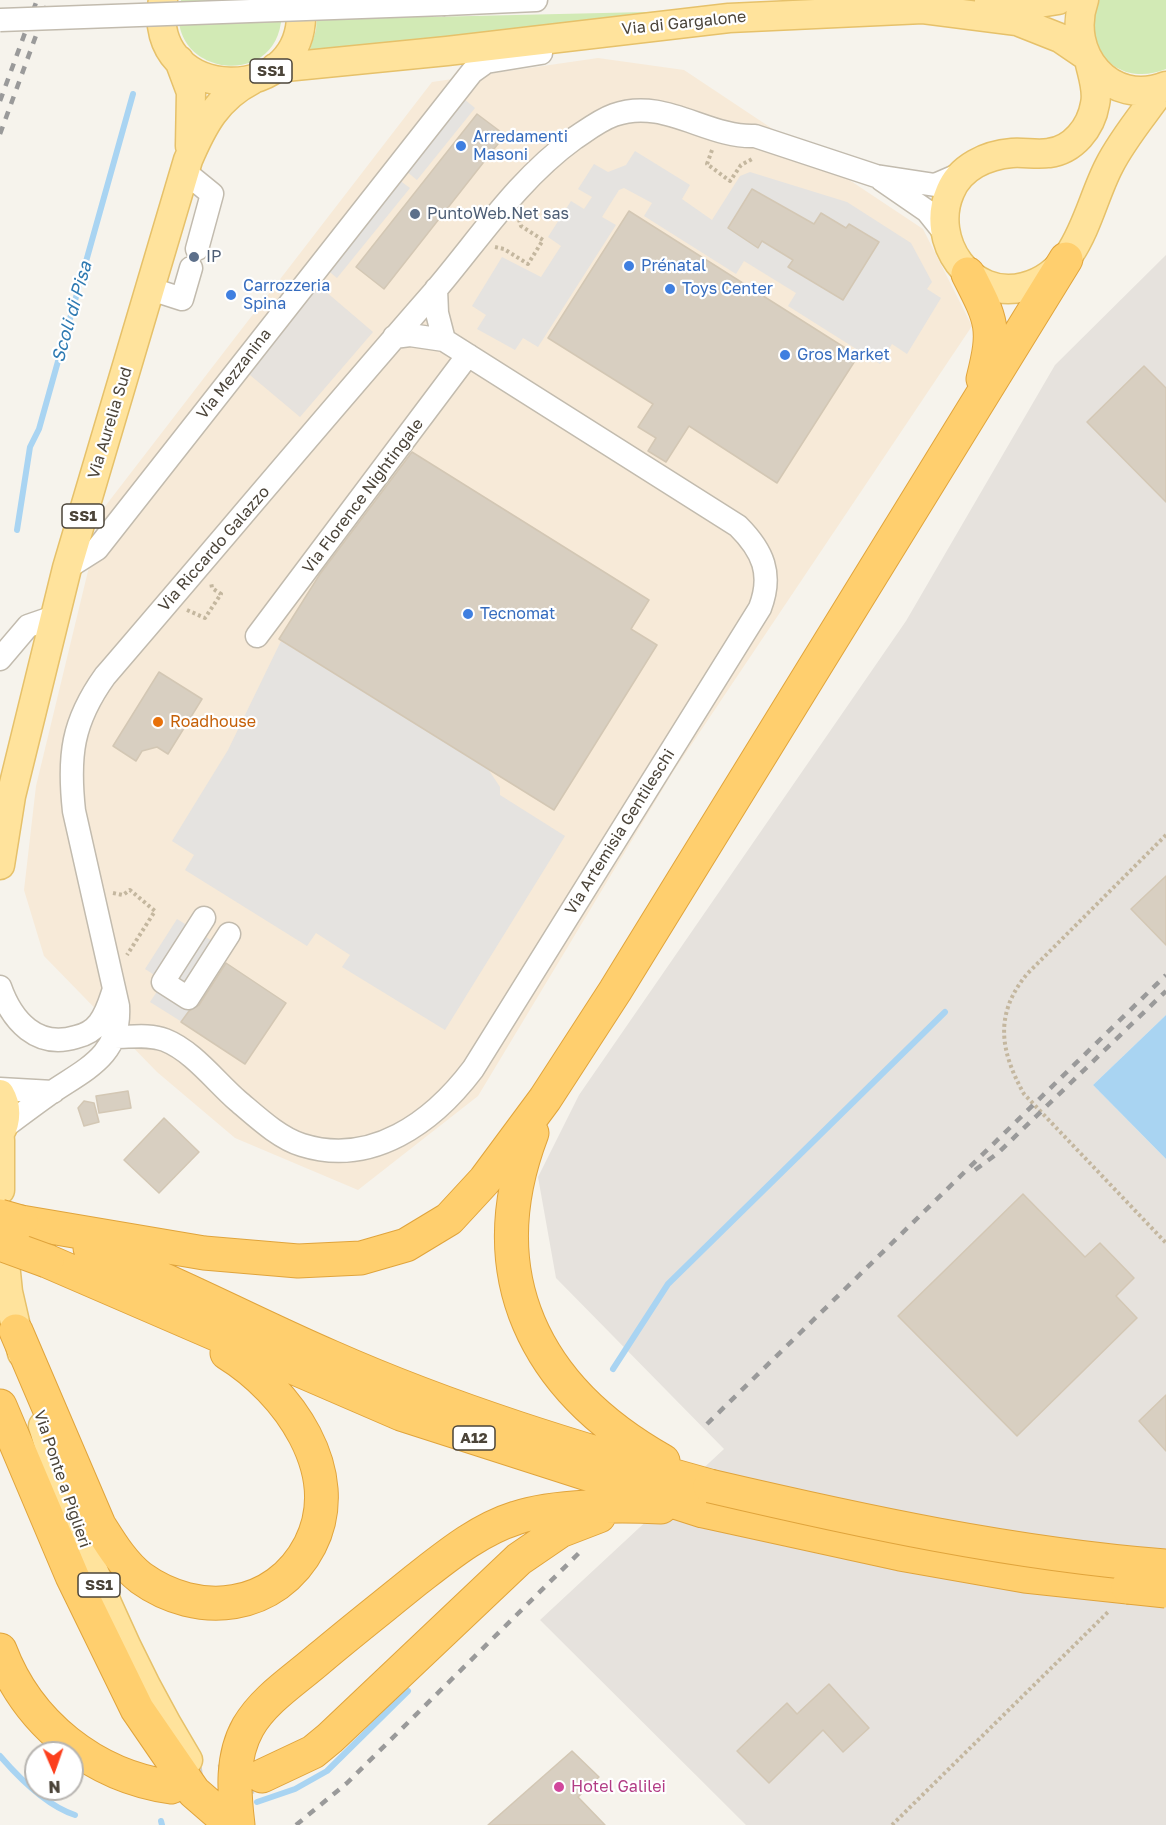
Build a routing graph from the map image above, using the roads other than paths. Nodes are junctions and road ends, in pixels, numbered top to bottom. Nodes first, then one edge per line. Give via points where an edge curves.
1 (163, 0) edge
2 (300, 0) edge
3 (536, 0) edge
4 (849, 0) edge
5 (983, 0) edge
6 (1058, 0) edge
7 (1084, 0) edge
8 (923, 9) junction
9 (0, 20) edge
10 (633, 27) junction
11 (447, 51) junction
12 (1088, 59) junction
13 (179, 60) junction
14 (264, 74) junction
15 (461, 86) junction
16 (1165, 86) edge
17 (187, 166) junction
18 (965, 172) junction
19 (876, 176) junction
20 (947, 236) junction
21 (1066, 259) junction
22 (968, 274) junction
23 (151, 289) junction
24 (436, 289) junction
25 (394, 337) junction
26 (444, 340) junction
27 (468, 355) junction
28 (977, 404) junction
29 (67, 568) junction
30 (57, 616) junction
31 (258, 636) dead end
32 (0, 659) edge
33 (0, 864) edge
34 (204, 918) dead end
35 (229, 934) dead end
36 (0, 987) edge
37 (114, 989) junction
38 (116, 1037) junction
39 (0, 1089) edge
40 (52, 1092) junction
41 (0, 1094) edge
42 (545, 1099) junction
43 (1, 1134) edge
44 (0, 1190) edge
45 (5, 1223) edge
46 (16, 1331) junction
47 (252, 1345) junction
48 (0, 1406) edge
49 (706, 1498) junction
50 (618, 1508) junction
51 (1166, 1566) edge
52 (1166, 1591) edge
53 (0, 1650) edge
54 (262, 1776) tunnel mouth
55 (171, 1786) tunnel mouth
56 (231, 1823) edge

1 - 13 main road, SS1 via 165,35
2 - 14 main road, SS1 via 302,20 297,38 288,55
3 - 9 street, bridge
4 - 8 street
5 - 6 main road
7 - 12 main road via 1078,23
8 - 10 main road, Via di Gargalone
8 - 12 main road, Via di Gargalone via 1017,21 1060,38
10 - 11 main road, Via di Gargalone
10 - 15 street, Via Mezzanina via 593,45 486,63
11 - 14 main road, Via di Gargalone
11 - 15 street
12 - 16 main road, Via di Gargalone via 1106,79 1125,88 1146,90
12 - 18 main road via 1096,103 1078,140 1049,153 1012,153 984,159
13 - 14 main road, SS1 via 194,73 213,81 233,84
13 - 17 main road, Via Aurelia Sud via 191,92
14 - 17 main road, Via Aurelia Sud via 215,108
15 - 29 street, Via Mezzanina via 97,549
16 - 21 main road via 1109,166 1088,222
17 - 23 main road, Via Aurelia Sud / SS1
17 - 23 street via 212,194 194,259 182,299
18 - 19 street, Via Riccardo Galazzo via 935,185
18 - 20 main road via 947,201
19 - 20 street, Via Riccardo Galazzo via 927,211
19 - 24 street, Via Riccardo Galazzo via 755,136 740,136 664,113 631,111 596,124 533,172
20 - 22 main road via 956,260
21 - 22 main road via 1053,272 1024,287 991,288
21 - 28 highway
22 - 28 highway via 984,306 992,337
23 - 29 main road, Via Aurelia Sud / SS1
24 - 25 street, Via Riccardo Galazzo
24 - 26 street
25 - 26 street
25 - 37 street, Via Riccardo Galazzo via 105,676 79,719 71,758 74,811
26 - 27 street, Via Artemisia Gentileschi
27 - 31 street, Via Florence Nightingale
27 - 38 street, Via Artemisia Gentileschi via 738,526 763,558 767,583 754,619 465,1080 427,1116 390,1142 352,1151 301,1145 256,1117 175,1045 153,1037
28 - 42 highway
29 - 30 main road, Via Aurelia Sud / SS1
30 - 32 street via 28,626
30 - 33 main road, Via Aurelia Sud / SS1 via 11,796
34 - 35 street via 164,982 188,998
36 - 37 street via 19,1023 36,1036 59,1040 90,1031 107,1009
37 - 38 street, Via Riccardo Galazzo via 119,1016
38 - 40 street via 94,1063
39 - 40 street
40 - 43 street
41 - 43 main road via 6,1107
42 - 45 highway via 469,1199 449,1219 406,1245 361,1258 318,1262 272,1259
42 - 49 highway via 518,1171 512,1201 510,1248 524,1310 554,1367 596,1416
43 - 44 main road
45 - 46 main road, Via Ponte a Piglieri / SS1 via 3,1260
45 - 47 highway, bridge via 141,1299
45 - 47 highway via 112,1256
46 - 47 highway via 99,1525 116,1552 156,1587 178,1598 202,1603 228,1604 271,1587 309,1546 318,1520 318,1482 307,1438
46 - 56 main road, Via Ponte a Piglieri / SS1 via 55,1464 100,1588 147,1689
47 - 49 highway, A12 via 331,1358 604,1456
48 - 56 highway via 72,1576 136,1709 194,1792
49 - 50 highway via 658,1507
49 - 51 highway, A12, bridge via 832,1514 974,1542
49 - 52 highway, A12, bridge via 900,1554 1025,1576
50 - 54 highway via 560,1531 519,1559 330,1738 313,1752
50 - 56 highway via 541,1512 495,1526 451,1553 365,1620 254,1717 237,1758
53 - 55 highway via 26,1699 66,1742 118,1773

